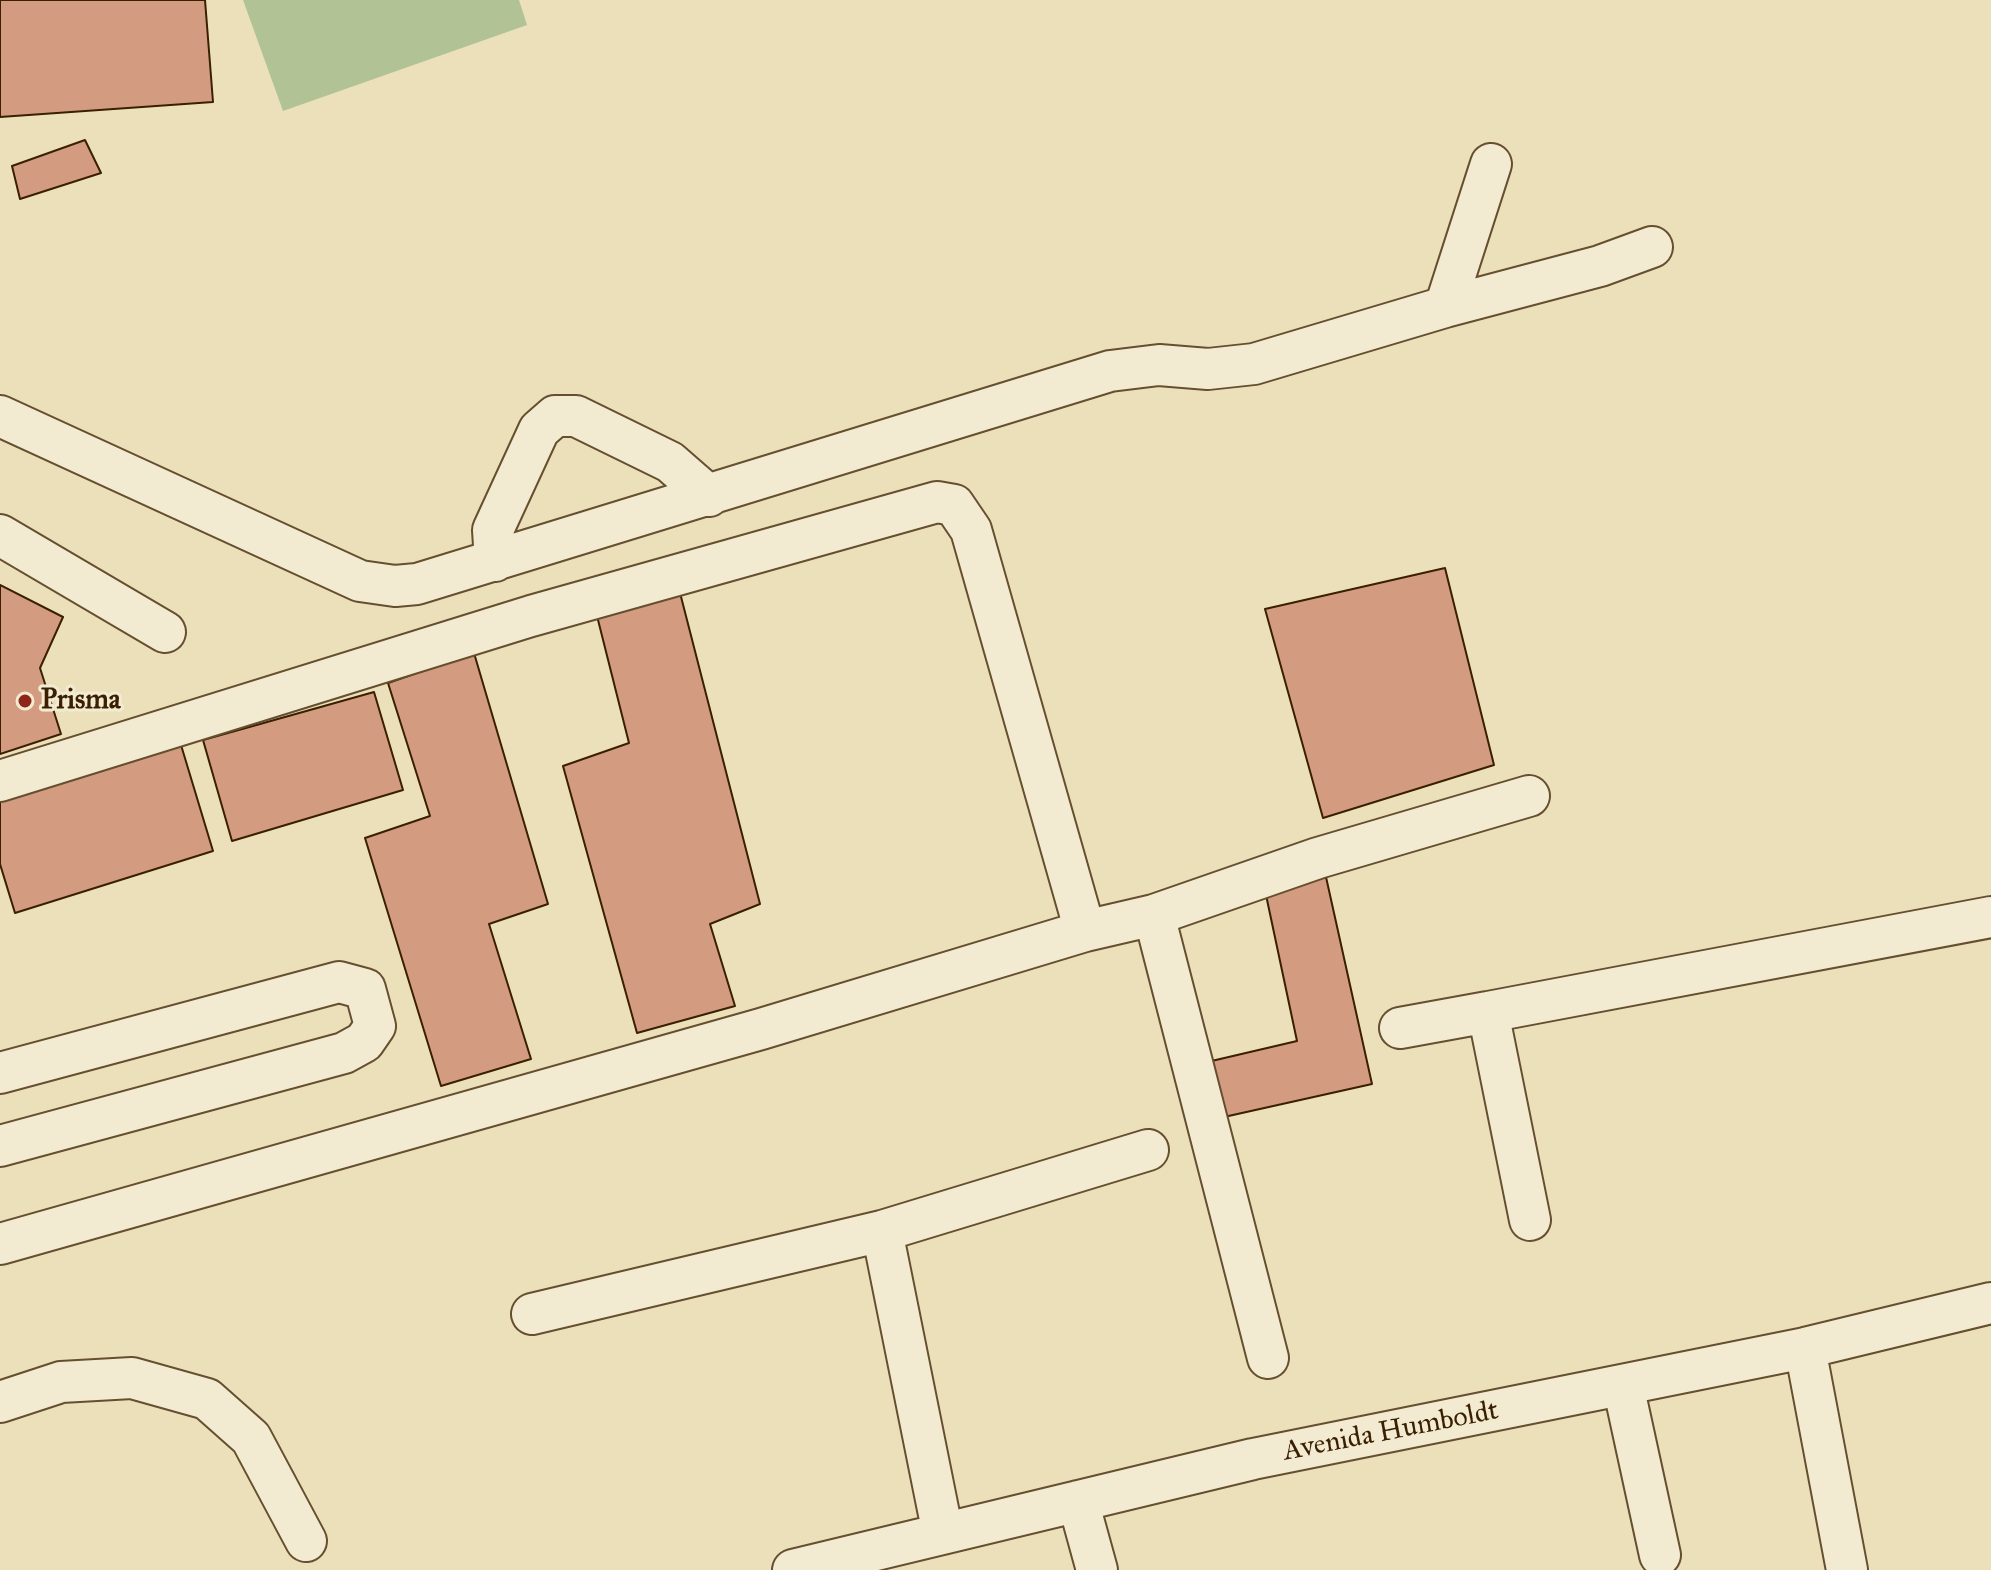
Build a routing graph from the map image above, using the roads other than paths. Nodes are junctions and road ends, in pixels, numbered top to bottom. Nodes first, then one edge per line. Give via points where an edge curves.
1 (1491, 164) dead end
2 (1652, 247) dead end
3 (1445, 307) junction
4 (0, 416) edge
5 (709, 496) junction
6 (0, 535) edge
7 (495, 561) junction
8 (165, 632) dead end
9 (0, 781) edge
10 (1529, 796) dead end
11 (1154, 915) junction
12 (1991, 917) edge
13 (1085, 931) junction
14 (1488, 1012) junction
15 (1400, 1028) dead end
16 (0, 1073) edge
17 (0, 1146) edge
18 (1148, 1150) dead end
19 (1530, 1220) dead end
20 (882, 1231) junction
21 (0, 1244) edge
22 (1991, 1303) edge
23 (532, 1314) dead end
24 (1805, 1348) junction
25 (1268, 1358) dead end
26 (1623, 1385) junction
27 (0, 1402) edge
28 (1078, 1501) junction
29 (943, 1534) junction
30 (306, 1541) dead end
31 (1660, 1555) dead end
32 (793, 1570) edge
33 (1097, 1570) edge
34 (1847, 1570) edge

1 - 3 street
2 - 3 street
3 - 5 street via 1235,368 1159,365 1110,371
4 - 7 street via 360,581 417,584
5 - 7 street
5 - 7 street via 670,462 576,416 555,416 539,430 493,530
6 - 8 street
9 - 13 street via 531,616 937,502 954,505 971,530
10 - 11 street via 1318,858
11 - 13 street
11 - 25 street
12 - 14 street
13 - 21 street via 746,1033
14 - 15 street
14 - 19 street
16 - 17 street via 339,982 365,989 375,1026 364,1042 344,1053
18 - 20 street
20 - 23 street
20 - 29 street
22 - 24 street, Avenida Humboldt
24 - 26 street, Avenida Humboldt
24 - 34 street
26 - 28 street, Avenida Humboldt via 1253,1459
26 - 31 street
27 - 30 street via 61,1382 132,1378 207,1399 251,1438
28 - 29 street, Avenida Humboldt
28 - 33 street
29 - 32 street, Avenida Humboldt

